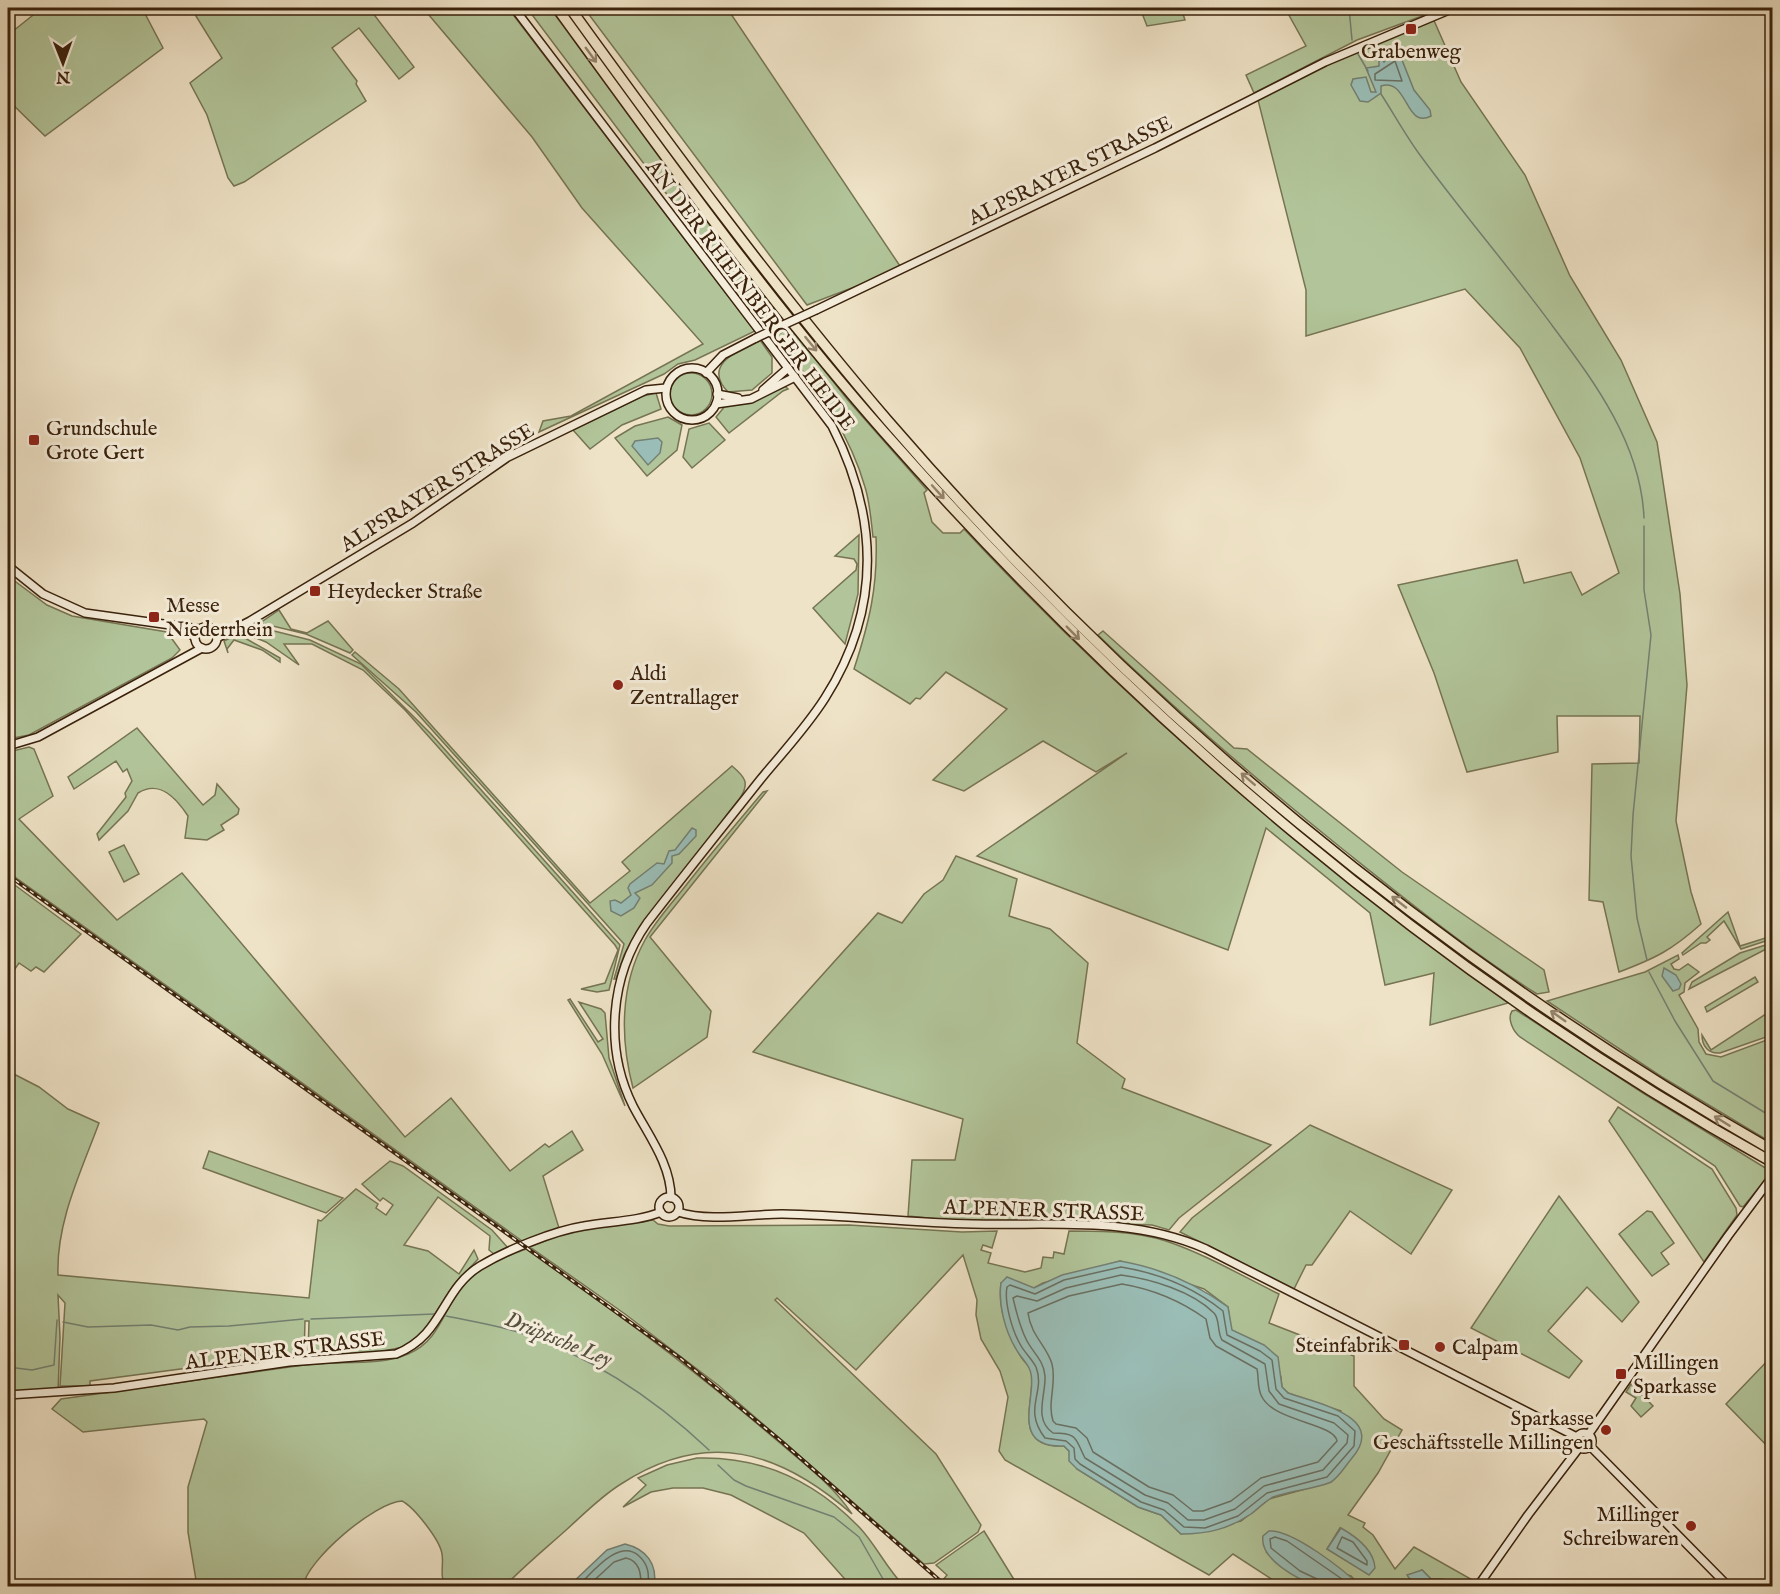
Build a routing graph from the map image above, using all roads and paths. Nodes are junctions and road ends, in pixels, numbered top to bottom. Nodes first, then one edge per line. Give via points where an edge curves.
1 (514, 8) edge
2 (557, 8) edge
3 (570, 8) edge
4 (1454, 8) edge
5 (788, 368) junction
6 (706, 373) junction
7 (795, 377) junction
8 (666, 388) junction
9 (717, 394) junction
10 (716, 404) junction
11 (8, 566) edge
12 (159, 623) junction
13 (199, 628) junction
14 (232, 628) junction
15 (213, 630) junction
16 (217, 638) junction
17 (195, 639) junction
18 (202, 648) junction
19 (182, 659) junction
20 (8, 746) edge
21 (1773, 1150) edge
22 (1773, 1162) edge
23 (1773, 1178) edge
24 (671, 1197) junction
25 (661, 1212) junction
26 (678, 1212) junction
27 (8, 1395) edge
28 (1588, 1435) junction
29 (1577, 1437) junction
30 (1590, 1446) junction
31 (1579, 1448) junction
32 (1478, 1587) edge
33 (1728, 1587) edge

1 - 5 street, AN DER RHEINBERGER HEIDE
2 -> 22 highway via 768,290 881,429 998,558 1114,672 1254,799 1403,918 1569,1037
21 -> 3 highway via 1580,1032 1429,925 1265,795 1100,645 888,421 742,239
4 - 6 street, ALPSRAYER STRASSE, bridge via 1316,66 1155,148 756,338 723,355
5 - 7 street, AN DER RHEINBERGER HEIDE
5 - 9 street via 755,395 736,398
6 - 8 street via 684,369 673,376
6 - 9 street
7 - 10 street via 751,399
7 - 24 street, AN DER RHEINBERGER HEIDE via 832,426 858,485 866,530 864,602 856,635 825,698 651,918 635,941 625,966 615,1021 620,1067 630,1100 667,1169
8 - 10 street via 669,406 682,418 702,418
8 - 14 street, ALPSRAYER STRASSE via 646,390 508,457 413,523
9 - 10 street
11 - 12 street via 43,594 85,613
12 - 13 street
12 - 17 street via 189,632
13 - 15 street
13 - 17 street
14 - 15 street, ALPSRAYER STRASSE
14 - 16 street, ALPSRAYER STRASSE
15 - 16 street
16 - 18 street via 213,646
17 - 18 street
17 - 19 street
18 - 19 street
19 - 20 street via 38,736
23 - 28 street
24 - 25 street via 662,1201
24 - 26 street via 678,1203
25 - 26 street via 670,1217
25 - 27 street, ALPENER STRASSE via 565,1230 487,1262 463,1280 427,1334 396,1354 289,1362 114,1388
26 - 29 street, ALPENER STRASSE via 696,1216 783,1214 1150,1230 1206,1249
28 - 29 street
28 - 30 street
29 - 31 street
30 - 31 street
30 - 33 street
31 - 32 street

